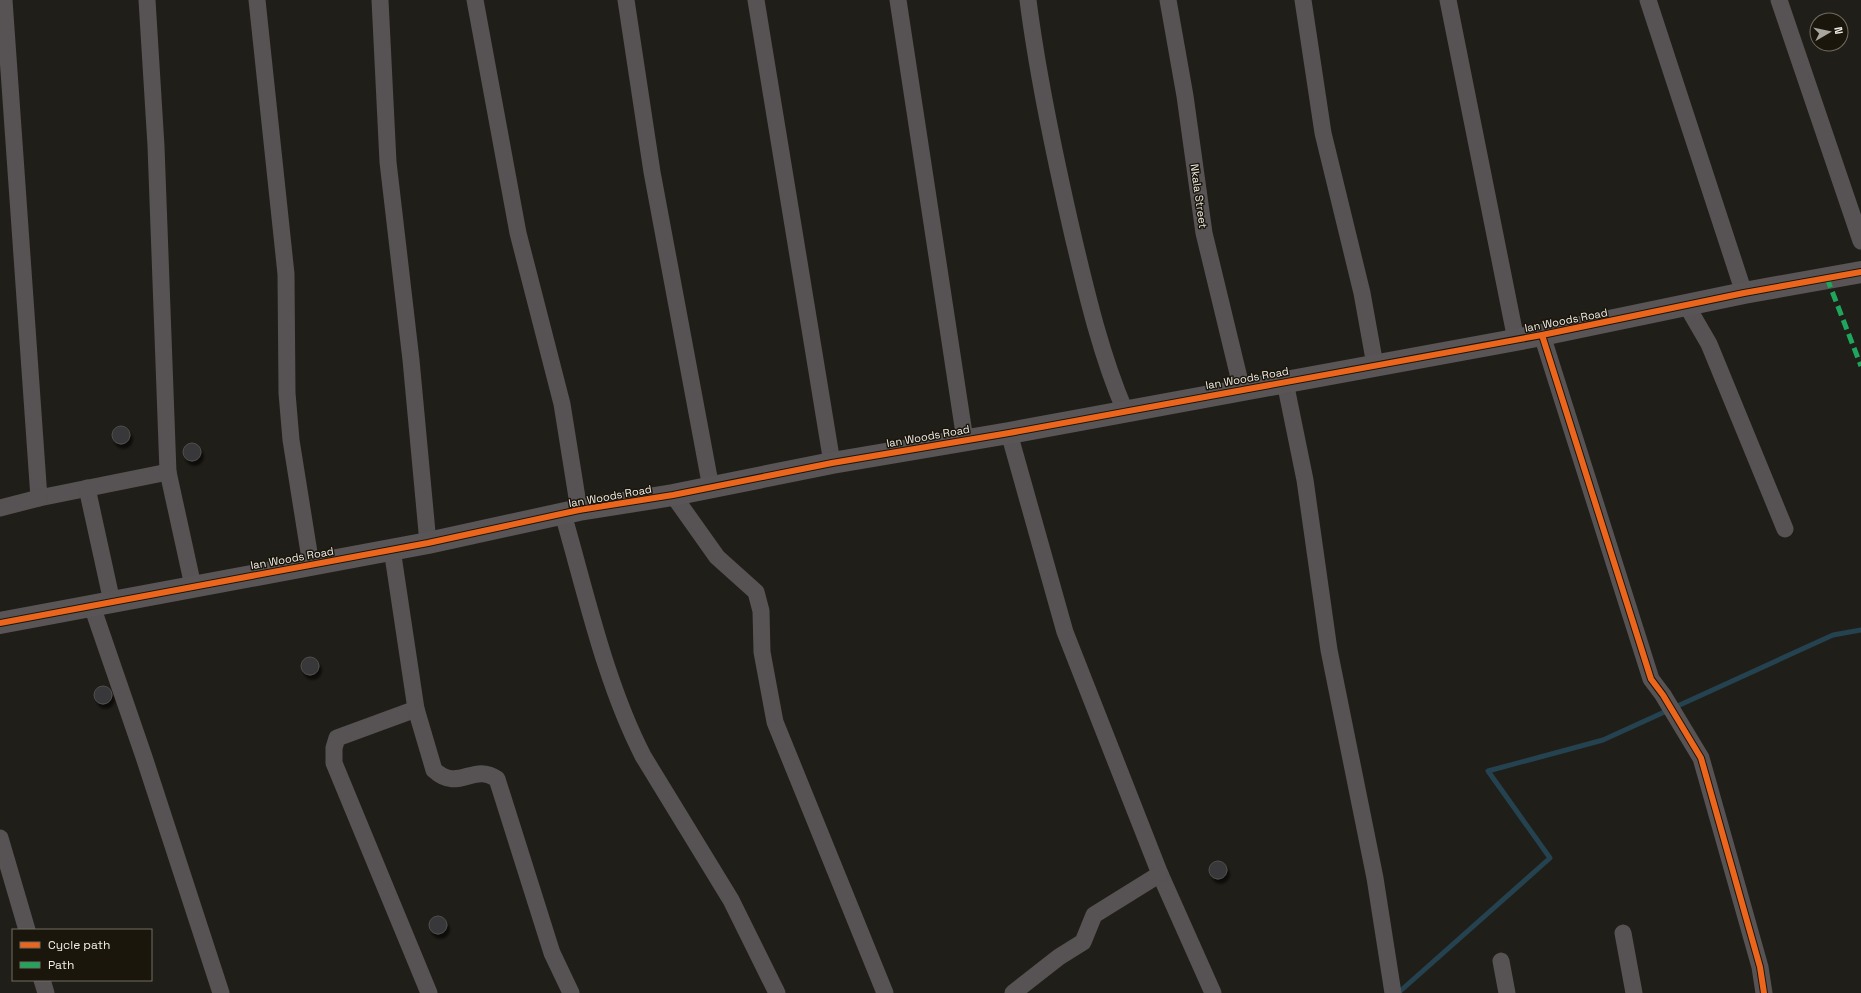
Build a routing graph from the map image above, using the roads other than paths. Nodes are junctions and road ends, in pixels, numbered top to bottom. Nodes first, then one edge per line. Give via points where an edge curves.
1 (4, 0) edge
2 (147, 0) edge
3 (257, 0) edge
4 (380, 0) edge
5 (475, 0) edge
6 (626, 0) edge
7 (756, 0) edge
8 (898, 0) edge
9 (1028, 0) edge
10 (1168, 0) edge
11 (1303, 0) edge
12 (1448, 0) edge
13 (1648, 0) edge
14 (1779, 0) edge
15 (1861, 241) edge
16 (1861, 272) edge
17 (1744, 294) junction
18 (1687, 306) junction
19 (1542, 335) junction
20 (1516, 340) junction
21 (1375, 365) junction
22 (1285, 382) junction
23 (1242, 390) junction
24 (1125, 411) junction
25 (1009, 433) junction
26 (965, 440) junction
27 (832, 463) junction
28 (168, 472) junction
29 (87, 488) junction
30 (711, 488) junction
31 (672, 495) junction
32 (39, 498) junction
33 (0, 508) edge
34 (571, 512) junction
35 (1785, 529) dead end
36 (428, 543) junction
37 (392, 549) junction
38 (311, 565) junction
39 (193, 586) junction
40 (102, 604) junction
41 (0, 623) edge
42 (416, 709) junction
43 (0, 838) edge
44 (1160, 874) junction
45 (27, 929) edge
46 (1623, 933) dead end
47 (1501, 961) dead end
48 (42, 981) edge
49 (46, 993) edge
50 (221, 993) edge
51 (429, 993) edge
52 (571, 993) edge
53 (777, 993) edge
54 (885, 993) edge
55 (1012, 993) edge
56 (1213, 993) edge
57 (1393, 993) edge
58 (1507, 993) edge
59 (1634, 993) edge
60 (1764, 993) edge

1 - 32 street
2 - 28 street via 156,146
3 - 38 street via 286,274 287,393 291,440
4 - 36 street via 388,162 411,360
5 - 34 street via 518,233 562,404
6 - 30 street via 652,172
7 - 27 street
8 - 26 street
9 - 24 street via 1059,176 1100,340
10 - 23 street, Nkala Street via 1185,96 1204,233
11 - 21 street via 1323,133 1362,293
12 - 20 street
13 - 17 street
14 - 15 street
16 - 17 street, Ian Woods Road
17 - 18 street, Ian Woods Road
18 - 19 street, Ian Woods Road
18 - 35 street via 1709,344
19 - 20 street, Ian Woods Road
19 - 60 street via 1651,679 1701,758 1760,967
20 - 21 street, Ian Woods Road
21 - 22 street, Ian Woods Road
22 - 23 street, Ian Woods Road
22 - 57 street via 1305,480 1329,650 1375,878
23 - 24 street, Ian Woods Road
24 - 25 street, Ian Woods Road
25 - 26 street, Ian Woods Road
25 - 44 street via 1065,632
26 - 27 street, Ian Woods Road
27 - 30 street, Ian Woods Road
28 - 29 street
28 - 39 street
29 - 32 street
29 - 40 street
30 - 31 street, Ian Woods Road
31 - 34 street, Ian Woods Road
31 - 54 street via 717,557 756,592 761,611 762,652 775,722
32 - 33 street
34 - 36 street, Ian Woods Road
34 - 53 street via 607,666 630,731 642,756 731,900
36 - 37 street, Ian Woods Road
37 - 38 street, Ian Woods Road
37 - 42 street
38 - 39 street, Ian Woods Road
39 - 40 street, Ian Woods Road
40 - 41 street, Ian Woods Road
40 - 50 street via 144,757
42 - 51 street via 337,738 334,763
42 - 52 street via 434,770 442,778 452,780 483,773 497,779 552,953
43 - 45 street
44 - 55 street via 1094,915 1082,942
44 - 56 street
46 - 59 street
47 - 58 street
48 - 49 street

